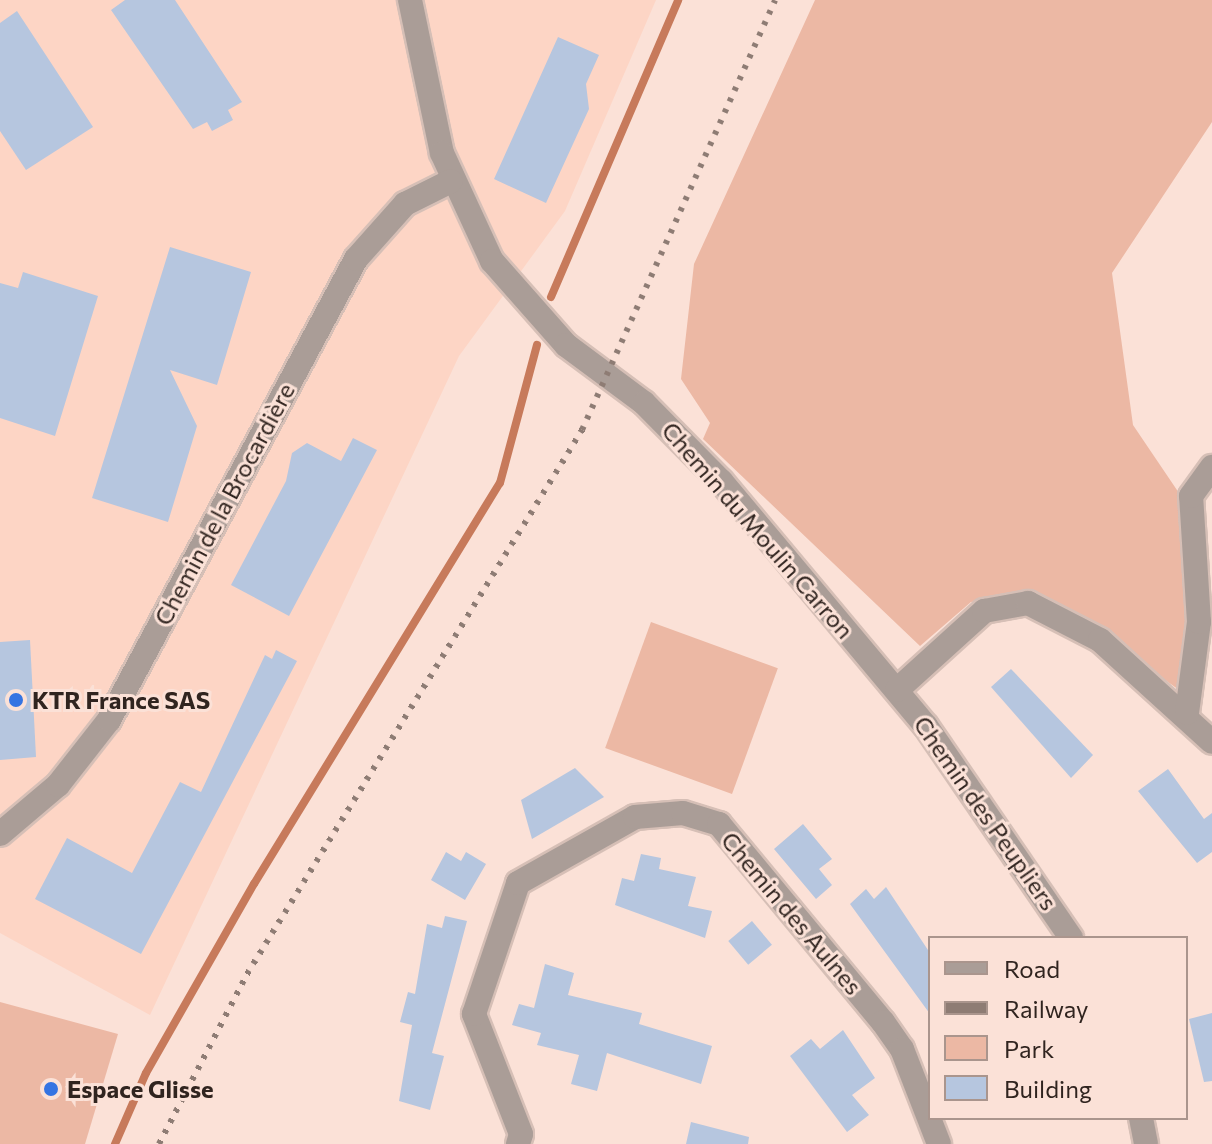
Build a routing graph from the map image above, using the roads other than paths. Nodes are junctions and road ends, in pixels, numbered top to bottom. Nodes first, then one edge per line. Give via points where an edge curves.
1 (410, 0) edge
2 (451, 181) junction
3 (1212, 467) edge
4 (897, 690) junction
5 (1187, 713) junction
6 (1212, 742) edge
7 (0, 834) edge
8 (1070, 936) edge
9 (928, 1116) edge
10 (930, 1120) edge
11 (1141, 1120) edge
12 (518, 1144) edge
13 (939, 1144) edge
14 (1146, 1144) edge

1 - 2 street, Chemin du Moulin Carron
2 - 4 street, Chemin du Moulin Carron via 472,230 528,308 689,445
2 - 7 street, Chemin de la Brocardière via 389,218 356,259 109,720 58,785
3 - 5 street via 1191,496 1199,622
4 - 5 street via 984,611 1028,603 1100,640
4 - 8 street, Chemin des Peupliers via 1019,854
5 - 6 street
9 - 12 street, Chemin des Aulnes via 902,1049 883,1022 719,824 683,813 635,817 518,883 474,1014 521,1134
10 - 13 street, Chemin des Aulnes
11 - 14 street

